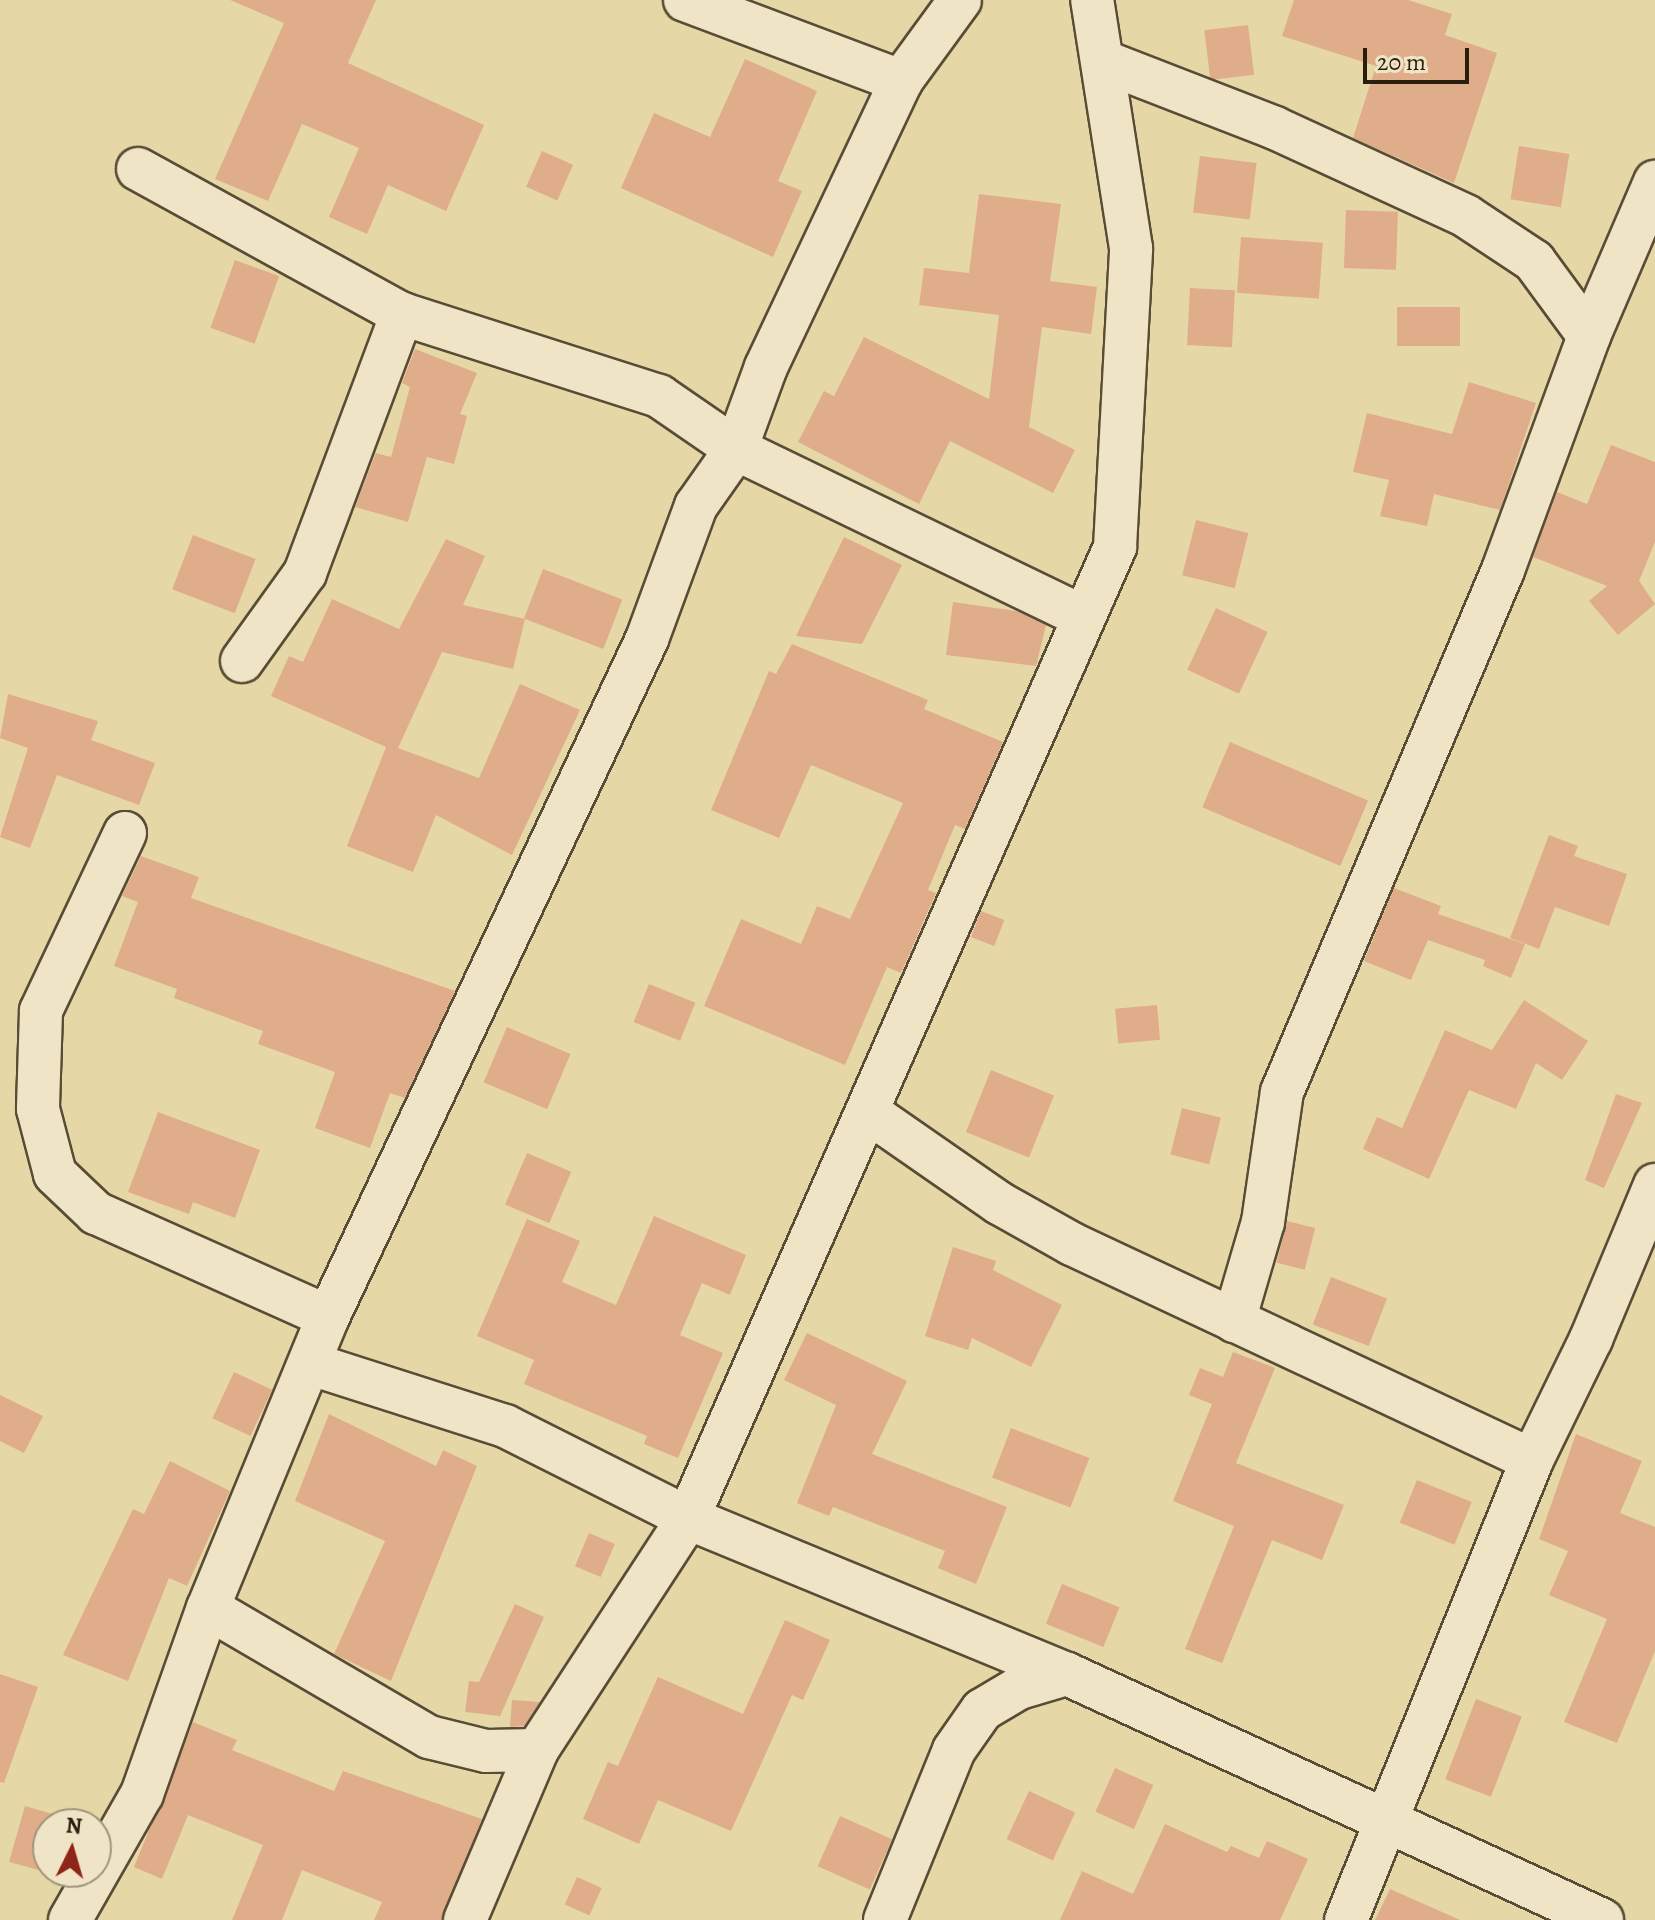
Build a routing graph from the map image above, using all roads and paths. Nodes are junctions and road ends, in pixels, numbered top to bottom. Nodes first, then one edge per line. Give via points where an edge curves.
1 (685, 0) edge
2 (960, 0) edge
3 (1092, 0) edge
4 (1105, 62) junction
5 (901, 81) junction
6 (138, 169) dead end
7 (1655, 182) edge
8 (402, 314) junction
9 (1589, 336) junction
10 (736, 449) junction
11 (1084, 617) junction
12 (242, 661) dead end
13 (125, 833) dead end
14 (868, 1112) junction
15 (1655, 1185) edge
16 (328, 1317) junction
17 (1234, 1321) junction
18 (311, 1364) junction
19 (1532, 1460) junction
20 (688, 1518) junction
21 (208, 1608) junction
22 (1067, 1674) junction
23 (537, 1750) junction
24 (1387, 1823) junction
25 (70, 1920) edge
26 (465, 1920) edge
27 (885, 1920) edge
28 (1346, 1920) edge
29 (1602, 1920) edge

1 - 5 street
2 - 5 street
3 - 4 street
4 - 9 street via 1275,128 1466,216 1534,261
4 - 11 street via 1111,148 1131,248 1128,349 1115,547
5 - 10 street via 766,367
6 - 8 street
7 - 9 street
8 - 10 street via 659,396
8 - 12 street via 305,573
9 - 17 street via 1503,570 1282,1092 1263,1222
10 - 11 street
10 - 16 street via 696,506 647,639
11 - 14 street
13 - 16 street via 41,1011 38,1109 55,1174 96,1213
14 - 17 street via 999,1203
14 - 20 street
15 - 19 street via 1591,1339
16 - 18 street
17 - 19 street
18 - 20 street via 505,1426
18 - 21 street
19 - 24 street
20 - 22 street
20 - 23 street
21 - 23 street via 429,1737 486,1751
21 - 25 street via 142,1794
22 - 24 street
22 - 27 street via 1019,1688 982,1710 954,1750
23 - 26 street
24 - 28 street
24 - 29 street

